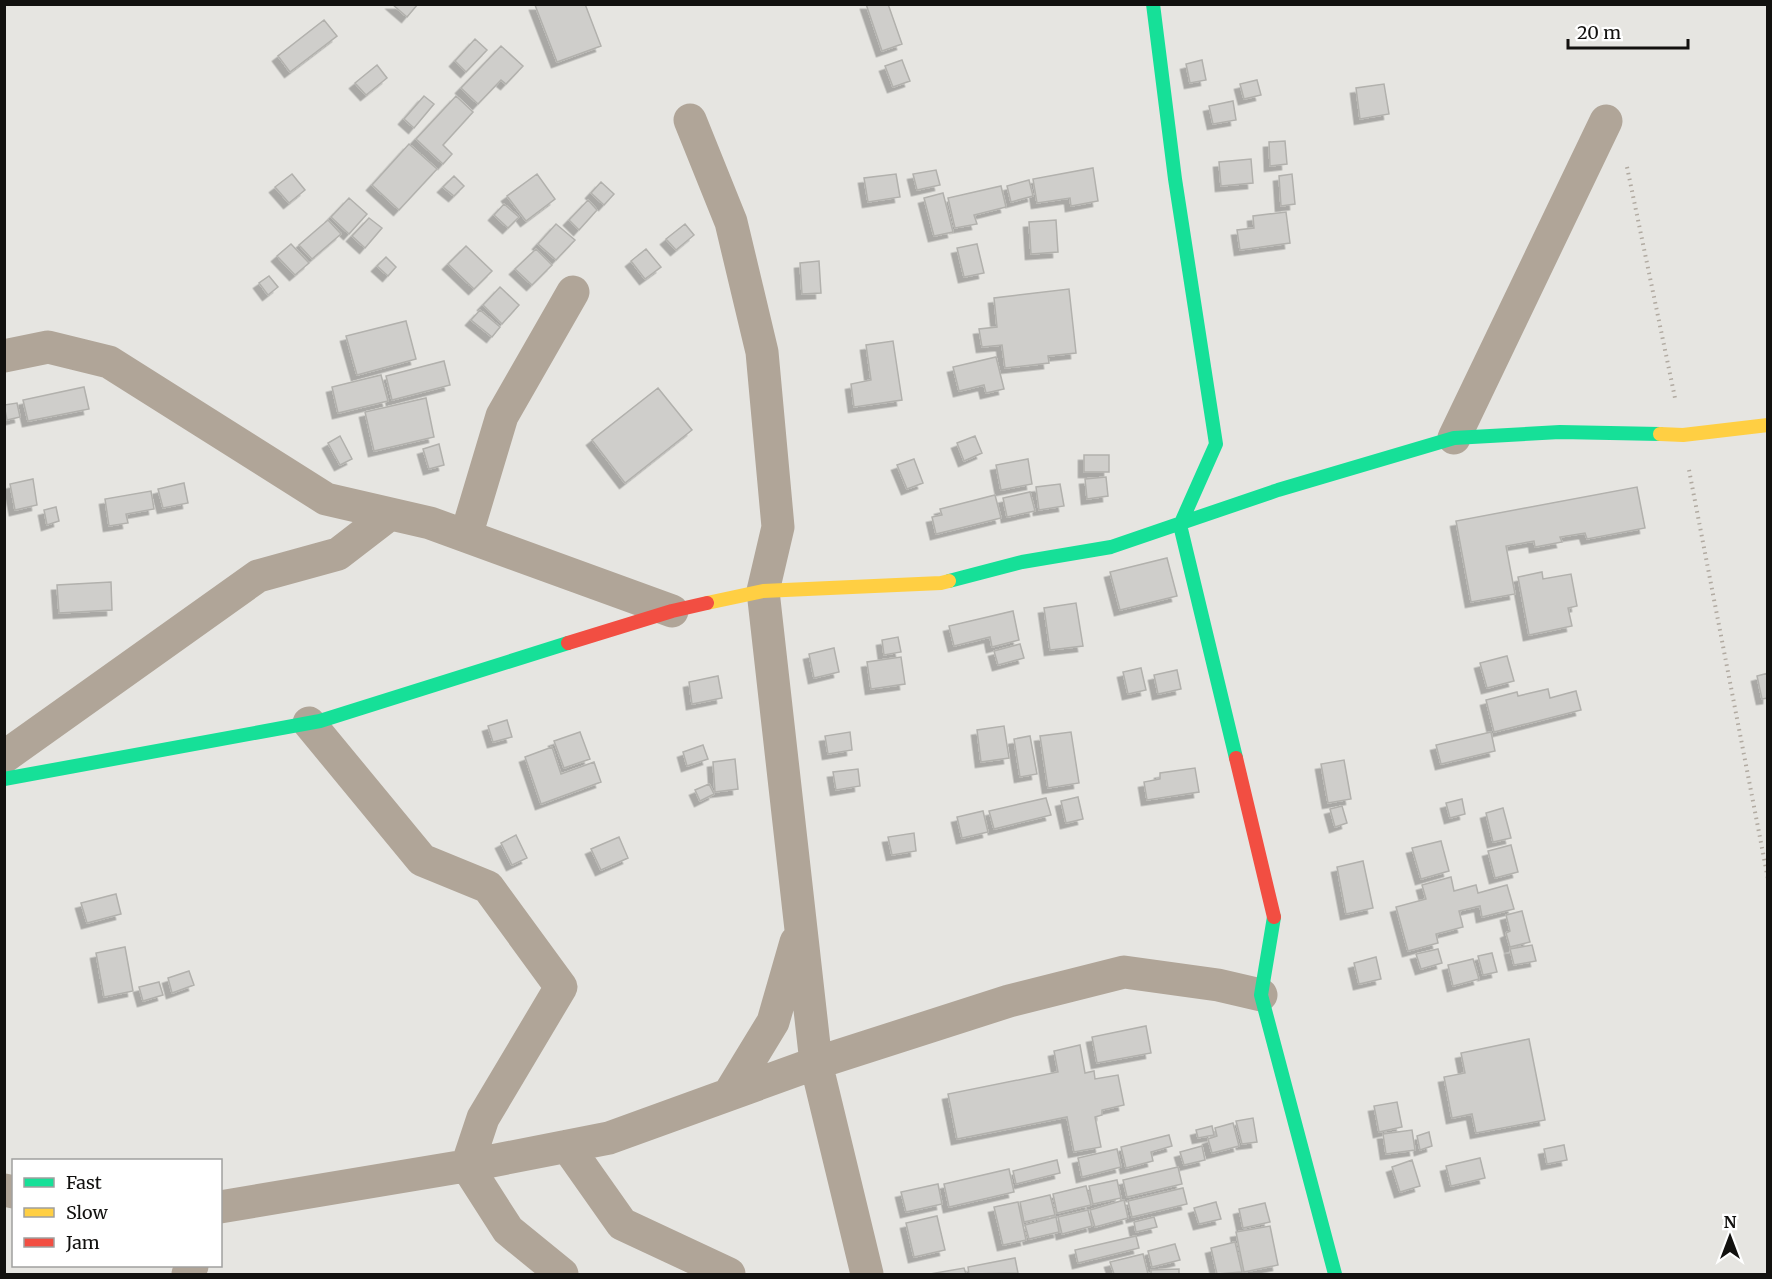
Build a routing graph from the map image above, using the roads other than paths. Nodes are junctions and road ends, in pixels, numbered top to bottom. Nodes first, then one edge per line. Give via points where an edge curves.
1 (1153, 4) edge
2 (690, 120) dead end
3 (1606, 121) dead end
4 (573, 292) dead end
5 (4, 356) edge
6 (1767, 425) edge
7 (1454, 438) junction
8 (390, 514) junction
9 (1180, 525) junction
10 (466, 536) junction
11 (763, 591) junction
12 (672, 611) junction
13 (309, 723) junction
14 (4, 757) edge
15 (4, 779) edge
16 (800, 925) junction
17 (1261, 995) junction
18 (816, 1063) junction
19 (729, 1095) junction
20 (567, 1146) junction
21 (467, 1166) junction
22 (222, 1208) edge
23 (562, 1275) edge
24 (729, 1275) edge
25 (867, 1275) edge
26 (1335, 1275) edge

1 - 9 street via 1175,179 1216,444
2 - 11 street via 731,222 762,352 778,527
3 - 7 street
4 - 10 street via 502,416
5 - 8 street via 48,347 109,362 326,499
6 - 7 street via 1683,435 1560,432
7 - 9 street via 1278,490
8 - 10 street via 430,522
8 - 14 street via 338,554 258,576
9 - 11 street via 1112,547 1022,562 941,583
9 - 17 street via 1274,917
10 - 12 street
11 - 12 street
11 - 16 street
12 - 13 street
13 - 15 street
13 - 21 street via 422,860 488,887 561,987 483,1118
16 - 18 street
16 - 19 street via 773,1022
17 - 18 street via 1124,972 1009,1001
17 - 26 street
18 - 19 street
18 - 25 street
19 - 20 street via 609,1138
20 - 21 street
20 - 24 street via 622,1224
21 - 22 street
21 - 23 street via 508,1230

